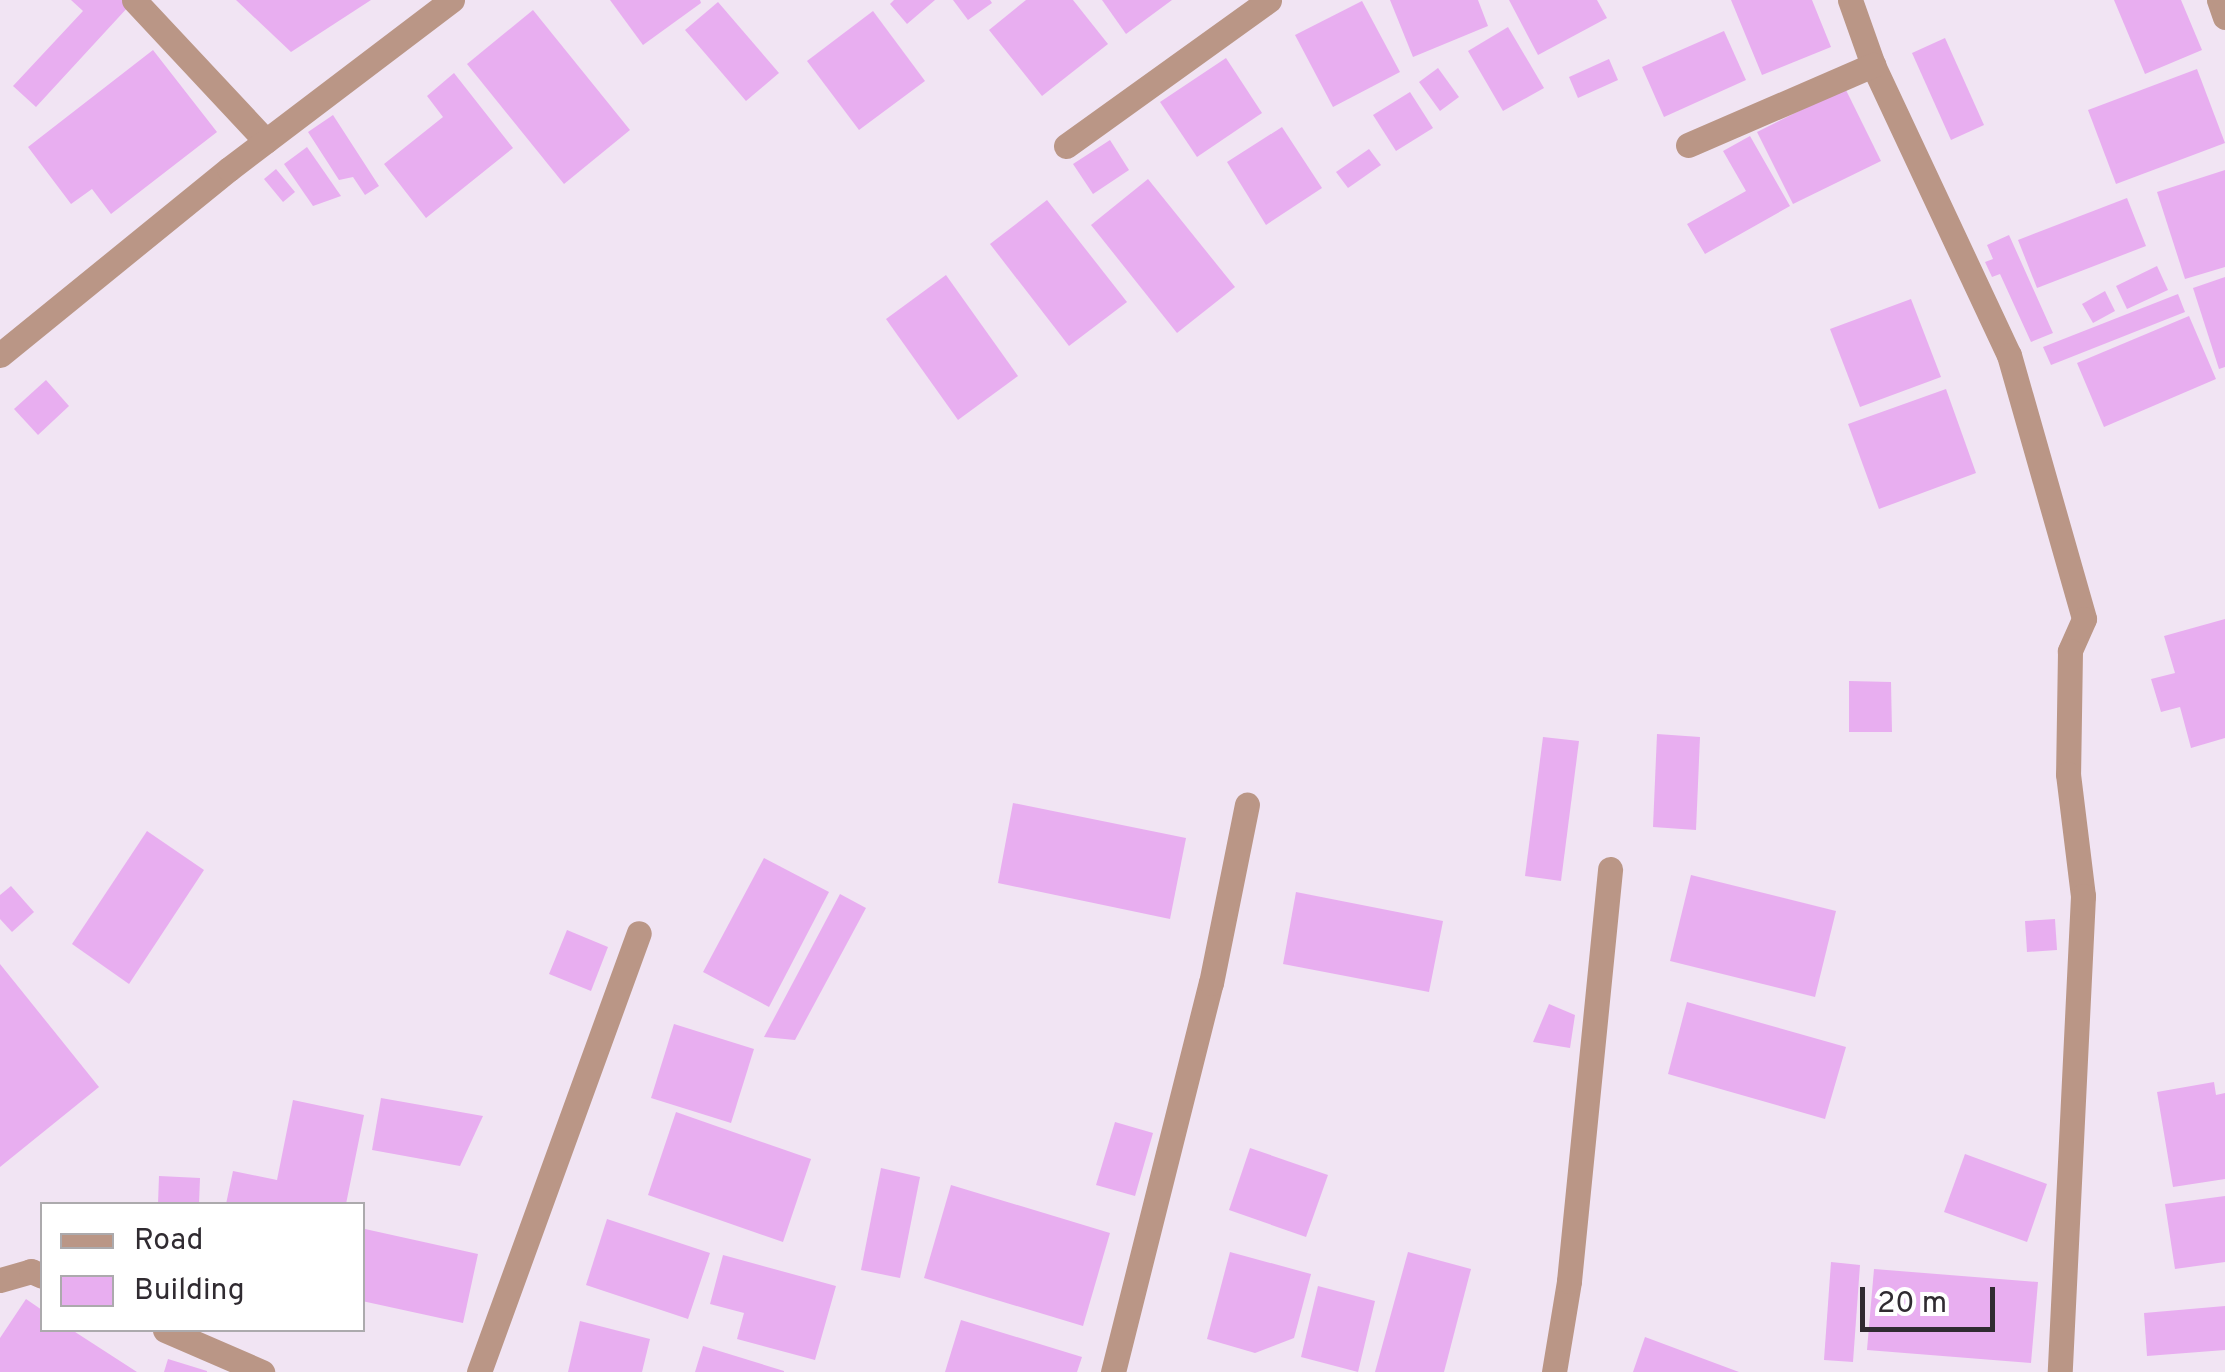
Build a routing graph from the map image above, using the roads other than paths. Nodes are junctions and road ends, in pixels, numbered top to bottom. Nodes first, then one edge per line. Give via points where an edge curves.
1 (134, 0) edge
2 (452, 0) edge
3 (1269, 0) edge
4 (1850, 0) edge
5 (2219, 0) edge
6 (2225, 16) edge
7 (1873, 66) junction
8 (266, 141) junction
9 (1688, 145) dead end
10 (1066, 146) dead end
11 (0, 356) edge
12 (1247, 805) dead end
13 (1610, 869) dead end
14 (639, 932) dead end
15 (40, 1275) edge
16 (0, 1280) edge
17 (170, 1332) edge
18 (1117, 1371) edge
19 (262, 1372) edge
20 (480, 1372) edge
21 (1554, 1372) edge
22 (2060, 1372) edge

1 - 8 street
2 - 8 street
3 - 10 street
4 - 7 street
5 - 6 street
7 - 9 street
7 - 22 street via 2009,355 2084,619 2070,651 2068,774 2084,896
8 - 11 street
12 - 18 street
13 - 21 street
14 - 20 street
15 - 16 street via 30,1271
17 - 19 street

